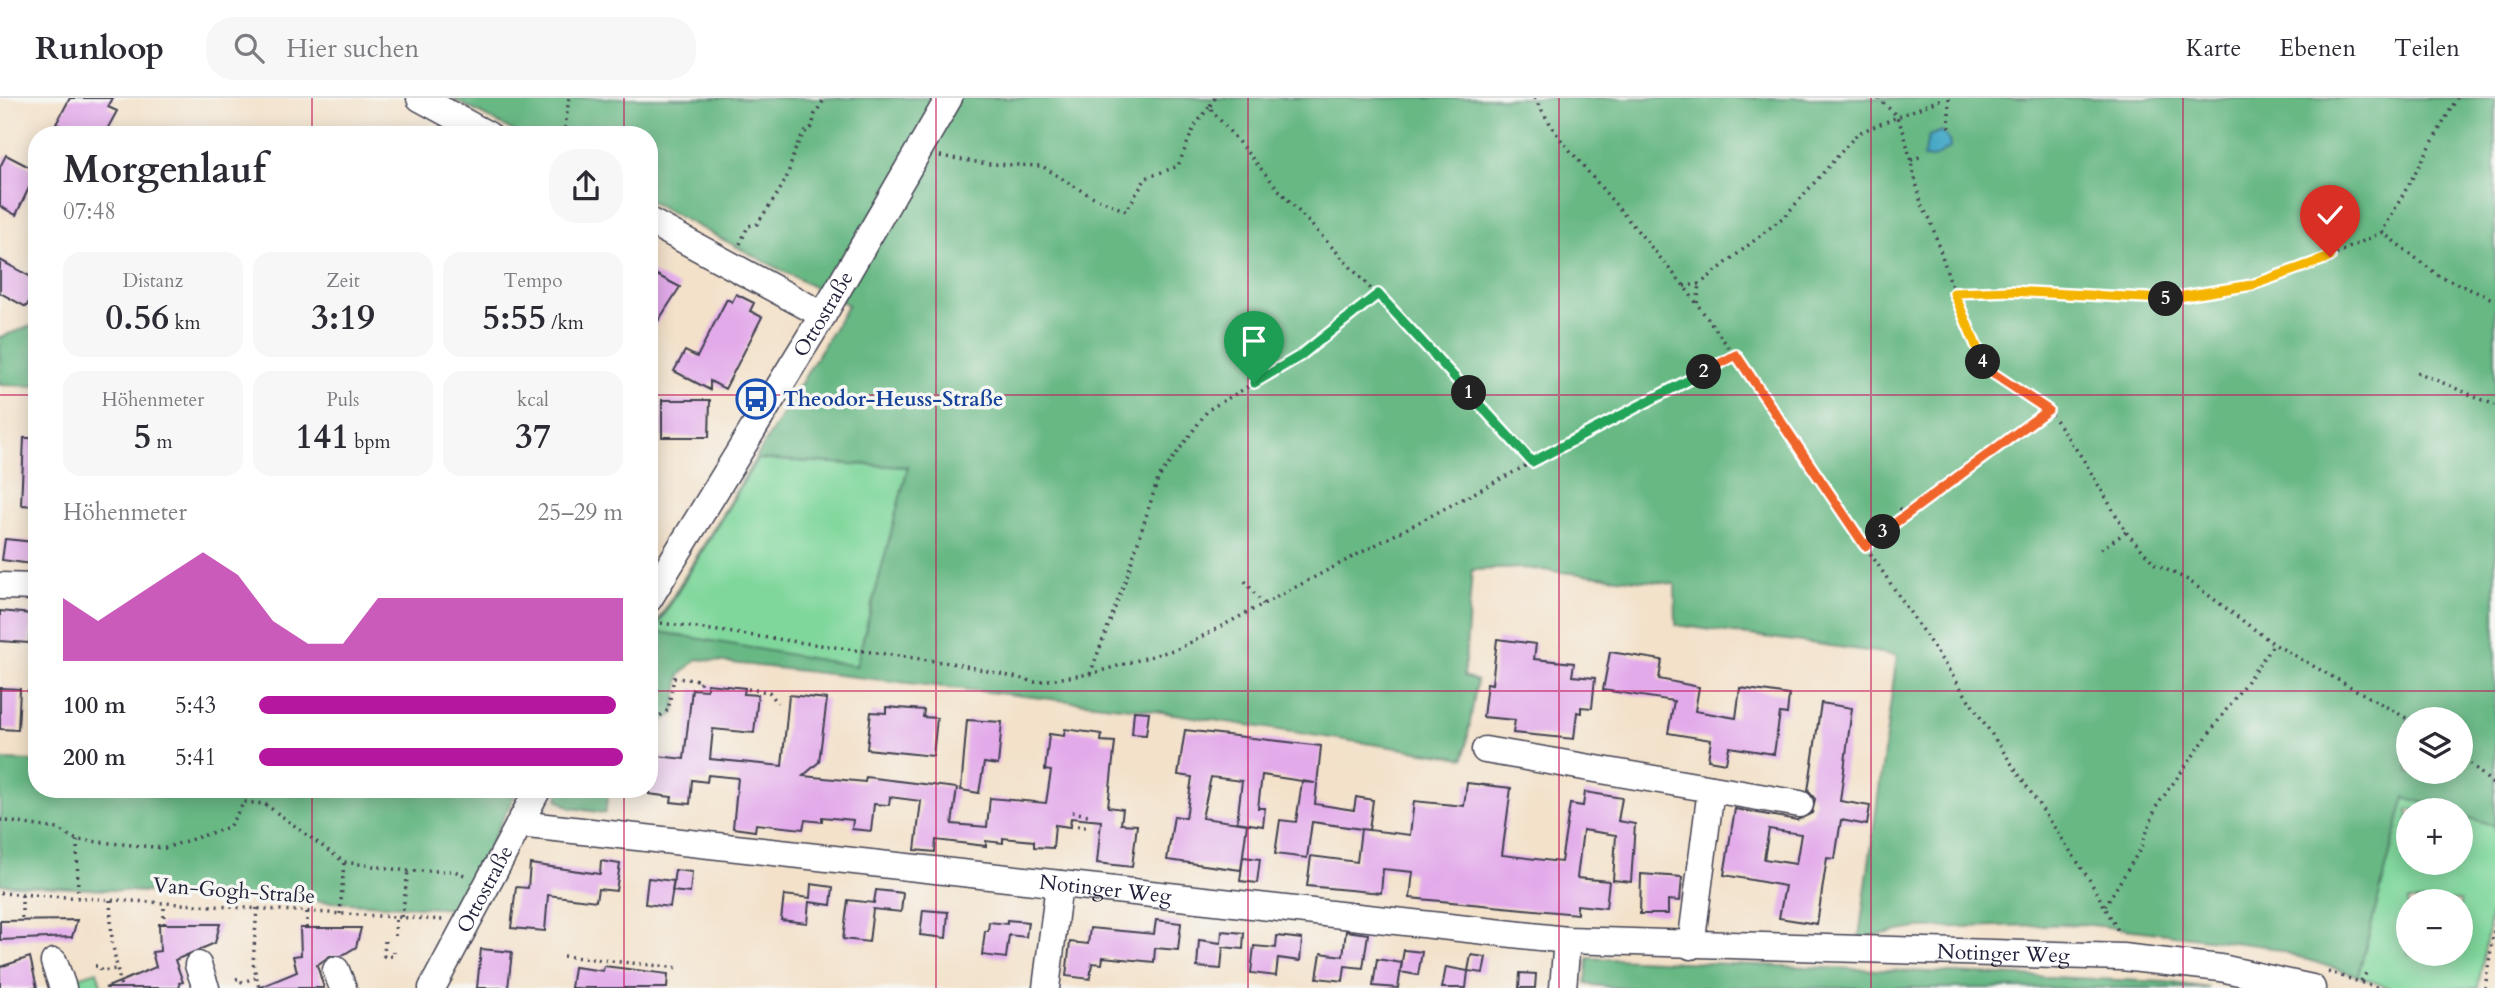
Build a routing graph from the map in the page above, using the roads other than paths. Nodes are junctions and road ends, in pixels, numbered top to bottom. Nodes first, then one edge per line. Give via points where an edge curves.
1 (420, 98) edge
2 (949, 98) edge
3 (471, 126) edge
4 (658, 227) edge
5 (823, 315) junction
6 (0, 586) edge
7 (28, 587) edge
8 (658, 602) edge
9 (1485, 750) dead end
10 (1716, 789) junction
11 (533, 798) edge
12 (1800, 804) dead end
13 (519, 824) junction
14 (1059, 884) junction
15 (1567, 940) junction
16 (1691, 946) junction
17 (54, 962) dead end
18 (63, 988) edge
19 (432, 988) edge
20 (1046, 988) edge
21 (1563, 988) edge
22 (2312, 988) edge

1 - 3 street
2 - 5 street, Ottostraße
4 - 5 street
5 - 8 street, Ottostraße
6 - 7 street
9 - 10 street
10 - 12 street
10 - 16 street
11 - 13 street, Ottostraße
13 - 14 street, Notinger Weg
13 - 19 street, Ottostraße
14 - 15 street, Notinger Weg
14 - 20 street
15 - 16 street, Notinger Weg
15 - 21 street
16 - 22 street, Notinger Weg via 2122,957 2221,968
17 - 18 street

